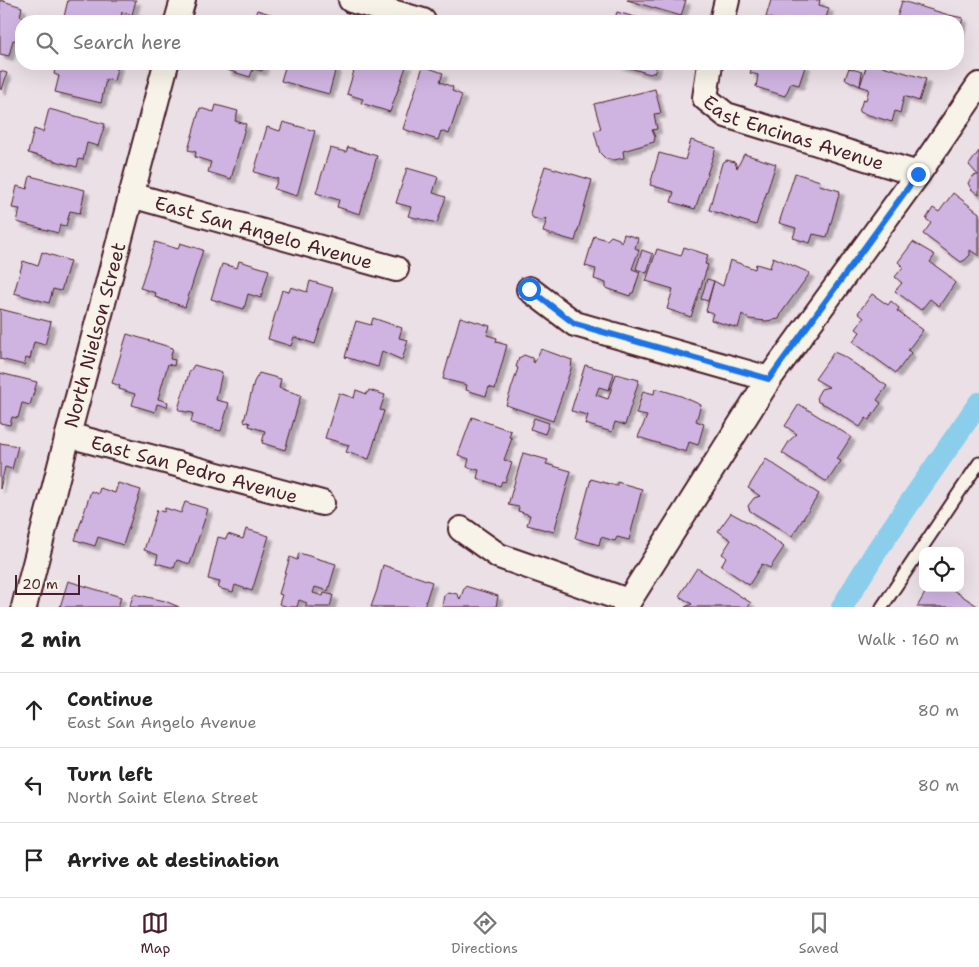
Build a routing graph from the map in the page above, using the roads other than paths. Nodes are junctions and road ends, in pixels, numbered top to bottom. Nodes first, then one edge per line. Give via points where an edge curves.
1 (183, 0) edge
2 (351, 0) edge
3 (727, 0) edge
4 (179, 15) edge
5 (402, 15) edge
6 (723, 15) edge
7 (164, 70) edge
8 (709, 70) edge
9 (979, 85) edge
10 (918, 174) junction
11 (131, 195) junction
12 (396, 269) dead end
13 (529, 289) dead end
14 (769, 379) junction
15 (68, 435) junction
16 (979, 463) edge
17 (322, 504) dead end
18 (461, 529) dead end
19 (627, 604) edge
20 (24, 607) edge
21 (882, 607) edge

1 - 4 street
2 - 5 street
3 - 6 street
7 - 11 street, North Nielson Street
8 - 10 street, East Encinas Avenue via 705,98 726,115
9 - 10 street
10 - 14 street
11 - 12 street, East San Angelo Avenue
11 - 15 street, North Nielson Street
13 - 14 street via 575,324
14 - 19 street
15 - 17 street, East San Pedro Avenue
15 - 20 street, North Nielson Street
16 - 21 lane
18 - 19 street via 499,556

